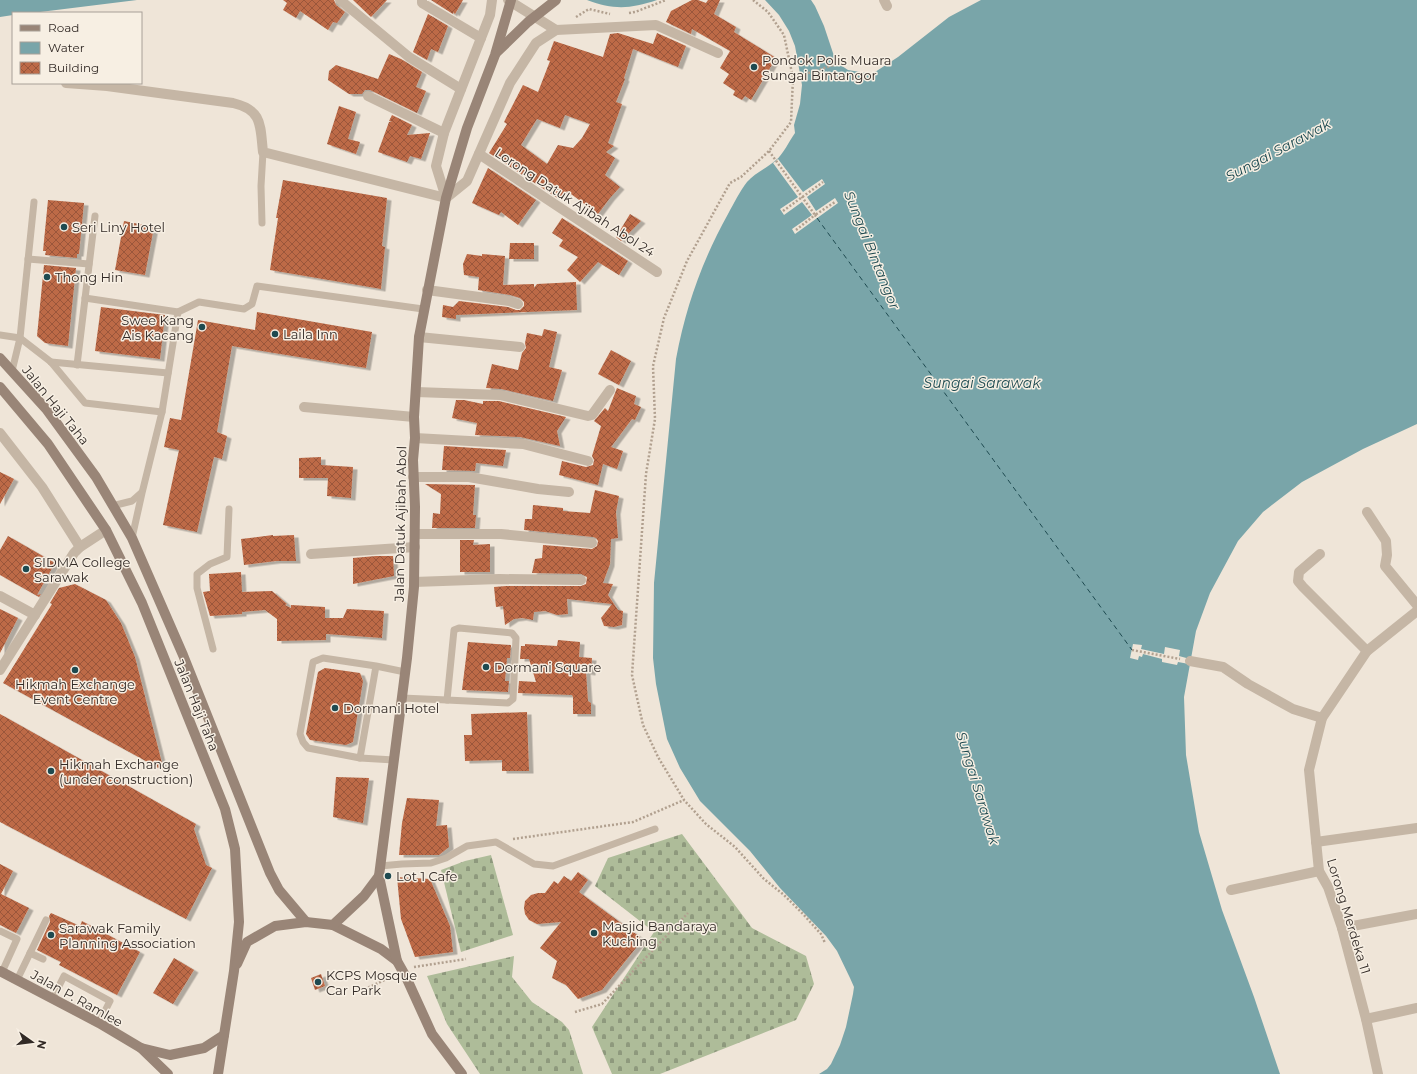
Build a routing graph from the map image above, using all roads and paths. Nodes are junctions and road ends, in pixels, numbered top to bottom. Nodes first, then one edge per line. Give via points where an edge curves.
1 (340, 0) edge
2 (422, 0) edge
3 (492, 0) edge
4 (509, 0) edge
5 (556, 0) edge
6 (666, 0) edge
7 (753, 0) edge
8 (622, 13) dead end
9 (616, 14) dead end
10 (575, 17) dead end
11 (556, 30) junction
12 (481, 38) junction
13 (718, 53) dead end
14 (495, 55) junction
15 (843, 62) dead end
16 (793, 78) junction
17 (80, 84) edge
18 (461, 89) junction
19 (368, 96) dead end
20 (444, 133) junction
21 (769, 151) junction
22 (263, 152) junction
23 (479, 154) junction
24 (822, 182) dead end
25 (802, 197) junction
26 (446, 198) junction
27 (34, 202) dead end
28 (835, 202) dead end
29 (783, 211) dead end
30 (95, 216) dead end
31 (816, 217) junction
32 (262, 223) dead end
33 (796, 230) dead end
34 (28, 259) junction
35 (89, 264) junction
36 (657, 272) dead end
37 (427, 290) junction
38 (85, 298) junction
39 (518, 304) dead end
40 (423, 309) junction
41 (178, 312) junction
42 (0, 335) edge
43 (419, 337) junction
44 (20, 338) junction
45 (520, 347) dead end
46 (0, 358) edge
47 (51, 362) junction
48 (77, 365) junction
49 (12, 371) junction
50 (168, 373) junction
51 (0, 387) edge
52 (610, 390) dead end
53 (416, 392) junction
54 (304, 407) dead end
55 (162, 412) junction
56 (414, 416) junction
57 (0, 432) edge
58 (415, 438) junction
59 (588, 462) dead end
60 (413, 476) junction
61 (569, 492) dead end
62 (142, 493) junction
63 (112, 506) junction
64 (229, 509) dead end
65 (1367, 512) dead end
66 (106, 530) junction
67 (415, 534) junction
68 (132, 538) junction
69 (592, 544) dead end
70 (80, 547) junction
71 (415, 547) junction
72 (311, 554) dead end
73 (1320, 554) dead end
74 (581, 580) dead end
75 (414, 582) junction
76 (0, 596) edge
77 (1417, 605) edge
78 (1417, 611) edge
79 (35, 615) junction
80 (213, 649) dead end
81 (1132, 650) dead end
82 (1367, 651) junction
83 (1190, 661) joint
84 (376, 666) junction
85 (0, 668) edge
86 (405, 672) junction
87 (402, 698) junction
88 (447, 700) junction
89 (1322, 718) junction
90 (360, 758) junction
91 (394, 760) junction
92 (684, 800) junction
93 (1417, 828) edge
94 (655, 829) dead end
95 (496, 842) junction
96 (1316, 842) junction
97 (380, 871) junction
98 (1320, 871) junction
99 (1231, 890) dead end
100 (688, 914) dead end
101 (1417, 914) edge
102 (46, 920) dead end
103 (306, 922) junction
104 (333, 925) junction
105 (1342, 928) junction
106 (0, 931) edge
107 (825, 943) dead end
108 (30, 953) junction
109 (43, 959) dead end
110 (466, 960) dead end
111 (397, 961) junction
112 (408, 970) dead end
113 (1, 972) edge
114 (234, 972) junction
115 (394, 976) dead end
116 (17, 980) junction
117 (361, 991) dead end
118 (53, 998) junction
119 (1417, 1008) edge
120 (575, 1012) dead end
121 (1366, 1019) junction
122 (99, 1023) junction
123 (224, 1035) junction
124 (141, 1048) junction
125 (168, 1074) edge
126 (218, 1074) edge
127 (462, 1074) edge
128 (1378, 1074) edge

1 - 18 street via 409,57
2 - 12 street via 422,3
3 - 12 street via 490,15
4 - 11 street
4 - 14 main road, Jalan Datuk Ajibah Abol
5 - 14 main road via 528,22
6 - 8 path via 635,12
7 - 16 path via 768,12 784,35
9 - 10 path via 589,9
11 - 13 street via 656,24
11 - 23 street via 536,42 510,83
12 - 18 street
14 - 26 main road, Jalan Datuk Ajibah Abol via 467,128
15 - 16 path
16 - 21 path via 791,122
17 - 22 street via 243,105 252,110 259,121
18 - 20 street
19 - 20 street
20 - 26 street via 436,166
21 - 25 path
21 - 92 path via 741,177 730,183 687,261 664,318 653,366 655,419 646,474 632,674 643,725 658,757
22 - 26 street
22 - 32 lane
23 - 26 street via 468,181
23 - 36 street, Lorong Datuk Ajibah Abol 24
24 - 25 path
25 - 29 path
25 - 31 path
26 - 37 main road, Jalan Datuk Ajibah Abol
27 - 34 lane
28 - 31 path
30 - 35 lane
31 - 33 path
34 - 35 lane
34 - 44 lane
35 - 38 lane
37 - 39 street
37 - 40 main road, Jalan Datuk Ajibah Abol
38 - 41 lane
38 - 48 lane
40 - 41 lane via 257,286 252,304 244,309 199,302
40 - 43 main road, Jalan Datuk Ajibah Abol
41 - 50 lane
42 - 44 lane
43 - 45 street
43 - 53 main road, Jalan Datuk Ajibah Abol
44 - 47 lane
44 - 49 lane
46 - 49 main road, Jalan Haji Taha
47 - 48 lane
47 - 55 lane via 85,404
48 - 50 lane
49 - 63 main road, Jalan Haji Taha via 47,410 96,477
50 - 55 lane
51 - 66 main road, Jalan Haji Taha via 48,444
52 - 53 street via 592,415 588,416 500,395
53 - 56 main road, Jalan Datuk Ajibah Abol
54 - 56 street
55 - 62 lane
56 - 58 main road, Jalan Datuk Ajibah Abol
57 - 70 street via 42,487
58 - 59 street via 523,444
58 - 60 main road, Jalan Datuk Ajibah Abol
60 - 61 street via 469,477
60 - 67 main road, Jalan Datuk Ajibah Abol
62 - 63 lane via 132,501
62 - 68 lane
63 - 68 main road, Jalan Haji Taha
64 - 80 lane via 227,557 210,564 198,574 196,588
65 - 77 street via 1386,541 1385,566
66 - 70 street
66 - 114 main road, Jalan Haji Taha via 142,603 226,809 234,849 239,922
67 - 69 street via 501,534
67 - 71 main road, Jalan Datuk Ajibah Abol
68 - 103 main road, Jalan Haji Taha via 184,654 270,873 279,890
70 - 79 street
71 - 72 street
71 - 75 main road, Jalan Datuk Ajibah Abol
73 - 82 street via 1298,572 1298,581
74 - 75 street
75 - 86 main road, Jalan Datuk Ajibah Abol
76 - 79 street
78 - 82 street, Lorong Merdeka 11
79 - 85 street
81 - 83 path
82 - 89 street, Lorong Merdeka 11
83 - 89 street via 1223,667 1293,709
84 - 86 lane
84 - 90 lane
84 - 90 lane via 323,658 313,662 301,726 300,734 308,748
86 - 87 main road, Jalan Datuk Ajibah Abol
87 - 88 lane
87 - 91 main road, Jalan Datuk Ajibah Abol
88 - 88 lane via 454,630 458,628 512,633 516,638 513,699 508,703
89 - 96 street, Lorong Merdeka 11 via 1309,770
90 - 91 lane
91 - 97 main road, Jalan Datuk Ajibah Abol
92 - 95 path via 632,822
92 - 107 path via 706,824 735,847 764,879 803,914 821,934
93 - 96 street
94 - 95 lane via 553,866 534,864
95 - 97 lane via 467,846 431,863 402,864
96 - 98 street, Lorong Merdeka 11
97 - 104 main road, Jalan Datuk Ajibah Abol via 364,896
97 - 111 main road, Jalan Datuk Ajibah Abol
98 - 99 street
98 - 105 street, Lorong Merdeka 11
100 - 120 path via 602,1004
101 - 105 street
102 - 108 lane
103 - 104 main road
103 - 114 main road via 275,926 247,942
104 - 111 main road via 382,949
105 - 121 street, Lorong Merdeka 11
106 - 113 lane via 17,939
108 - 109 lane
108 - 116 lane
110 - 112 path
111 - 127 main road via 432,1034
113 - 116 main road, Jalan P. Ramlee
114 - 123 main road, Jalan Haji Taha
115 - 117 path
116 - 118 main road, Jalan P. Ramlee
118 - 122 main road, Jalan P. Ramlee
118 - 122 lane via 64,976 110,1001
119 - 121 street
121 - 128 street, Lorong Merdeka 11
122 - 124 main road, Jalan P. Ramlee
123 - 124 main road, Jalan P. Ramlee via 204,1048 170,1055
123 - 126 main road, Jalan Haji Taha
124 - 125 main road, Jalan P. Ramlee

